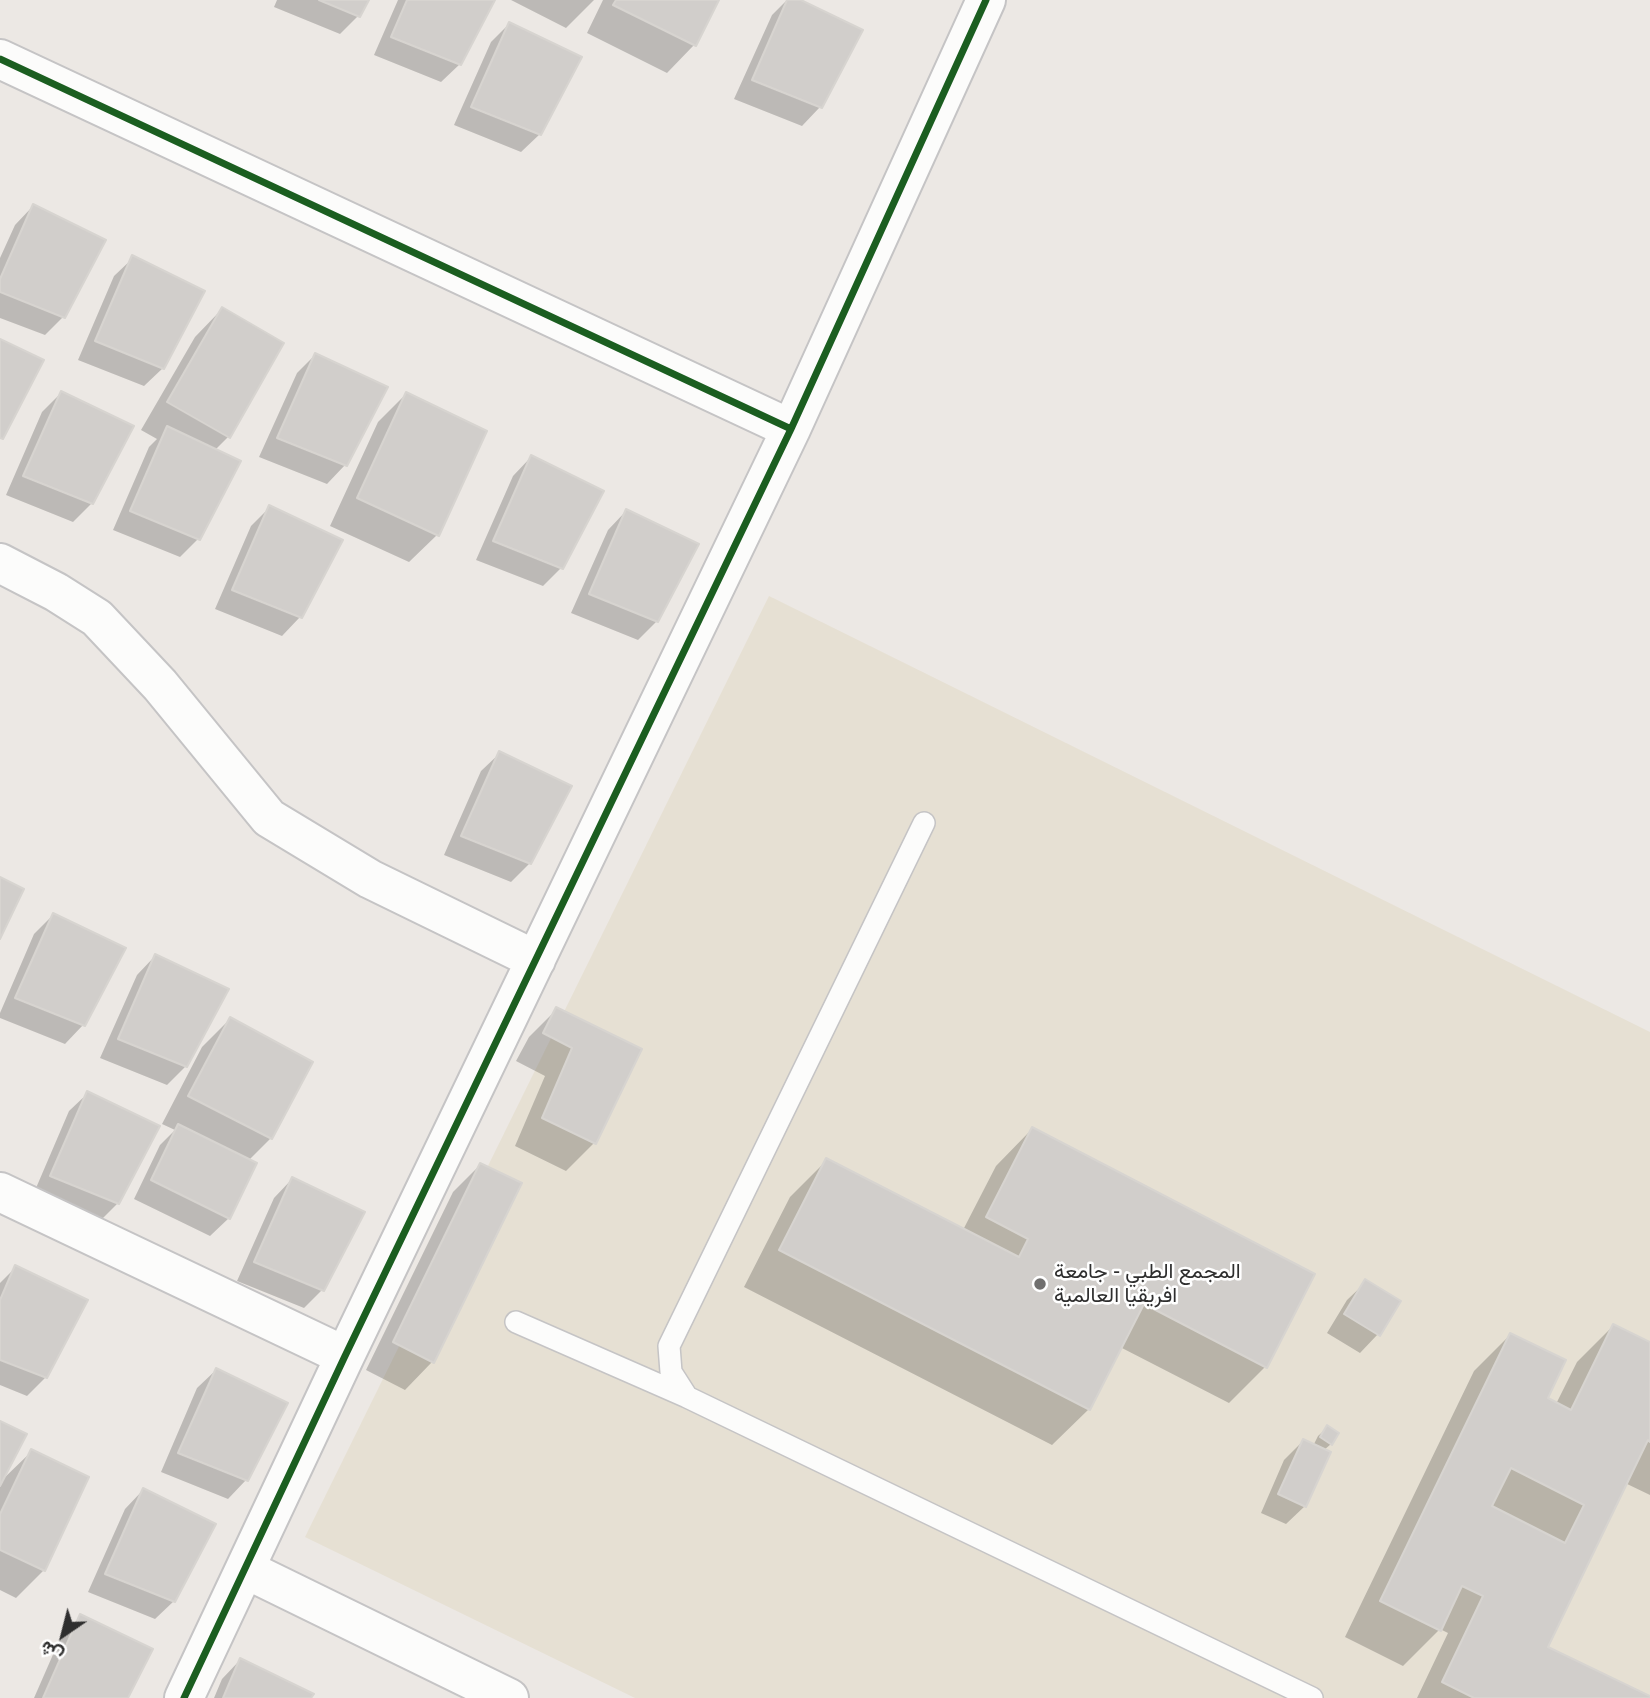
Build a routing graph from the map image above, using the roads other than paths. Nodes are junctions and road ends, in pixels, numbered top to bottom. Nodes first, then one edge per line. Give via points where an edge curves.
1 (986, 0) edge
2 (0, 59) edge
3 (791, 429) junction
4 (0, 564) edge
5 (924, 823) dead end
6 (536, 960) junction
7 (0, 1192) edge
8 (516, 1322) dead end
9 (345, 1356) junction
10 (687, 1397) junction
11 (245, 1569) junction
12 (184, 1698) edge
13 (509, 1698) edge
14 (1312, 1698) edge

1 - 3 street
2 - 3 street
3 - 6 street
4 - 6 street via 97,618 160,684 269,818 369,879
5 - 10 lane via 669,1346 671,1373
6 - 9 street
7 - 9 street
8 - 10 lane
9 - 11 street
10 - 14 lane
11 - 12 street
11 - 13 street

